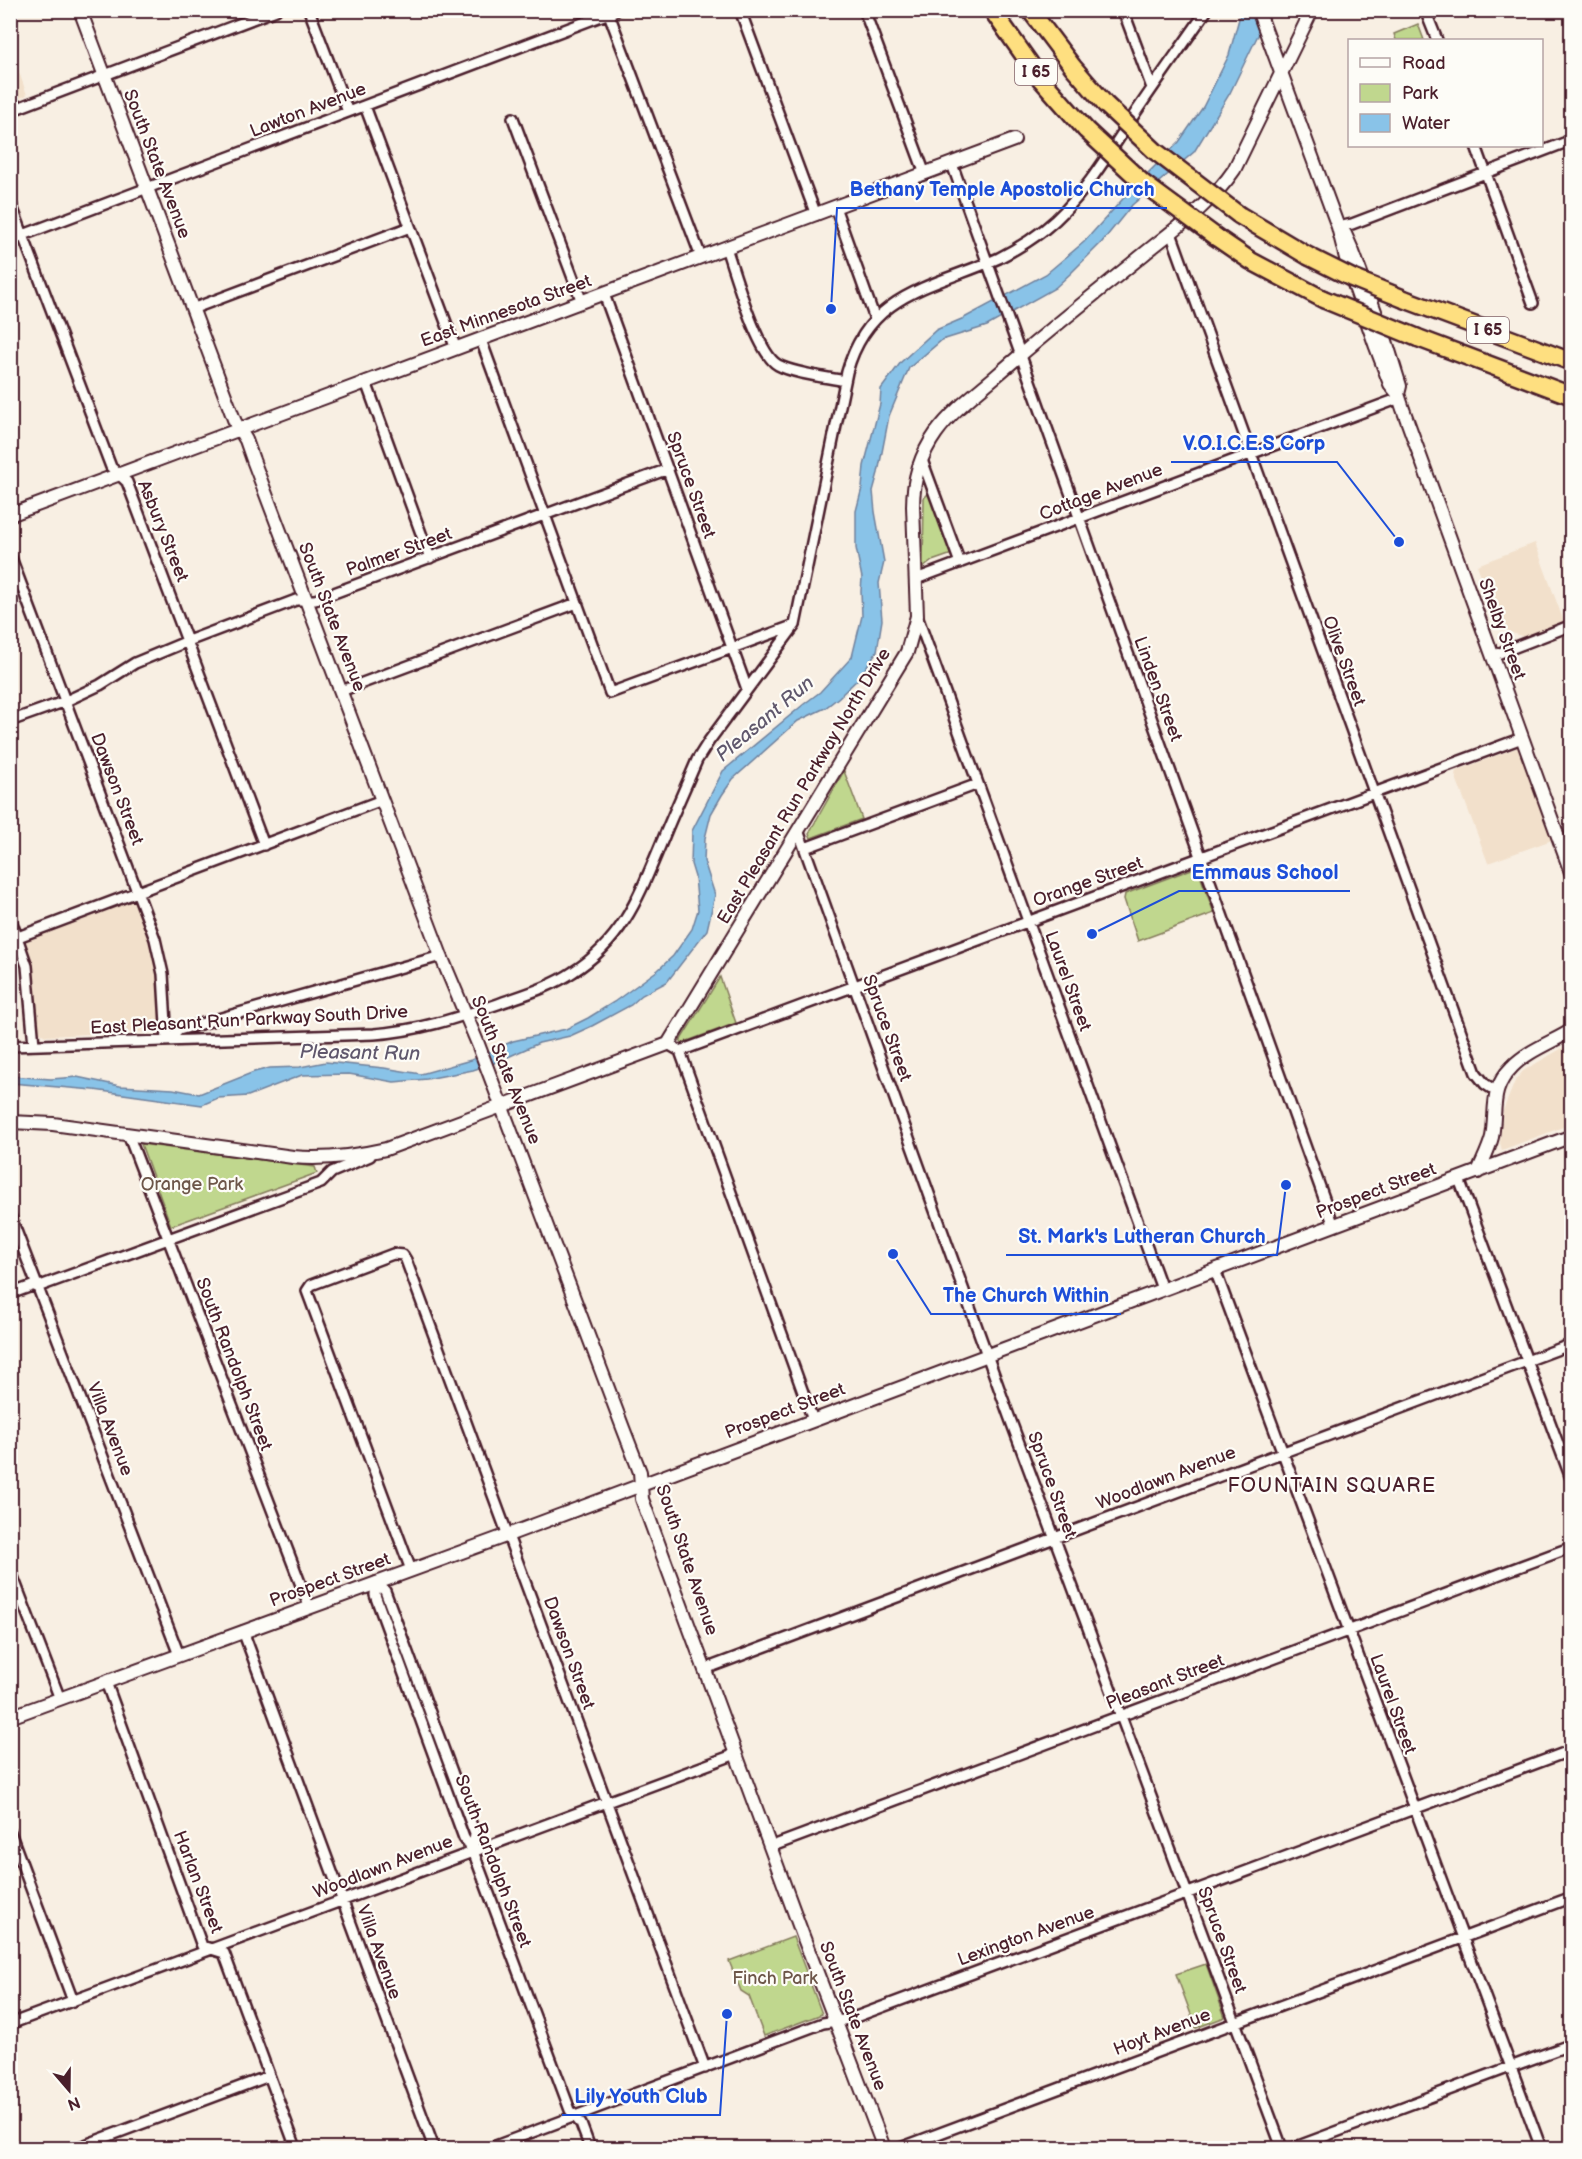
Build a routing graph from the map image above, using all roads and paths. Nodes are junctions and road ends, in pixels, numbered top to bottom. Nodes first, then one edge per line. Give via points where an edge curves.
1 (80, 10) edge
2 (276, 10) edge
3 (309, 10) edge
4 (740, 10) edge
5 (864, 10) edge
6 (992, 10) edge
7 (1030, 10) edge
8 (1123, 10) edge
9 (1207, 10) edge
10 (1258, 10) edge
11 (1312, 10) edge
12 (1425, 10) edge
13 (613, 12) edge
14 (1437, 39) edge
15 (104, 75) junction
16 (1281, 75) junction
17 (1152, 88) junction
18 (365, 106) junction
19 (10, 111) edge
20 (348, 112) junction
21 (513, 118) dead end
22 (1014, 140) dead end
23 (1572, 140) edge
24 (1476, 147) edge
25 (952, 164) junction
26 (1485, 173) junction
27 (924, 174) junction
28 (147, 188) junction
29 (10, 201) edge
30 (835, 207) junction
31 (816, 214) junction
32 (410, 227) junction
33 (1338, 227) junction
34 (1171, 232) junction
35 (23, 235) junction
36 (10, 240) edge
37 (726, 248) junction
38 (701, 257) junction
39 (987, 262) junction
40 (604, 294) junction
41 (582, 302) junction
42 (1533, 303) dead end
43 (192, 309) junction
44 (876, 320) junction
45 (481, 339) junction
46 (456, 349) junction
47 (1459, 353) junction
48 (1020, 355) junction
49 (1572, 362) edge
50 (845, 381) junction
51 (366, 382) junction
52 (1399, 396) junction
53 (1572, 396) edge
54 (1572, 407) edge
55 (239, 430) junction
56 (1252, 454) junction
57 (922, 459) junction
58 (668, 469) junction
59 (119, 474) junction
60 (10, 515) edge
61 (545, 515) junction
62 (1078, 519) junction
63 (10, 555) edge
64 (430, 558) junction
65 (960, 563) junction
66 (916, 579) junction
67 (307, 600) junction
68 (577, 603) junction
69 (917, 616) junction
70 (795, 625) junction
71 (1572, 625) edge
72 (188, 641) junction
73 (733, 648) junction
74 (1492, 656) junction
75 (747, 689) junction
76 (341, 691) junction
77 (66, 701) junction
78 (10, 721) edge
79 (1522, 738) junction
80 (978, 784) junction
81 (1375, 792) junction
82 (382, 800) junction
83 (798, 830) junction
84 (264, 845) junction
85 (804, 848) junction
86 (1568, 856) edge
87 (1201, 857) junction
88 (1572, 875) edge
89 (138, 892) junction
90 (10, 917) edge
91 (1028, 922) junction
92 (18, 937) junction
93 (441, 956) junction
94 (855, 986) junction
95 (465, 1015) junction
96 (1572, 1030) edge
97 (167, 1041) junction
98 (668, 1044) junction
99 (34, 1045) junction
100 (10, 1046) edge
101 (680, 1052) junction
102 (1497, 1092) junction
103 (501, 1106) junction
104 (10, 1122) edge
105 (128, 1134) junction
106 (1572, 1136) edge
107 (386, 1149) junction
108 (1478, 1172) junction
109 (1459, 1179) junction
110 (10, 1215) edge
111 (1334, 1226) junction
112 (168, 1238) junction
113 (1215, 1270) junction
114 (37, 1285) junction
115 (1162, 1289) junction
116 (10, 1294) edge
117 (1572, 1344) edge
118 (988, 1354) junction
119 (1527, 1361) junction
120 (813, 1420) junction
121 (1282, 1452) junction
122 (1572, 1481) edge
123 (641, 1484) junction
124 (507, 1534) junction
125 (1054, 1538) junction
126 (1572, 1547) edge
127 (10, 1569) edge
128 (411, 1570) junction
129 (376, 1582) junction
130 (309, 1606) junction
131 (1349, 1630) junction
132 (243, 1631) junction
133 (179, 1655) junction
134 (705, 1669) junction
135 (106, 1682) junction
136 (60, 1699) junction
137 (1121, 1716) junction
138 (10, 1717) edge
139 (1572, 1750) edge
140 (736, 1754) junction
141 (606, 1802) junction
142 (1415, 1809) junction
143 (10, 1832) edge
144 (770, 1847) junction
145 (473, 1851) junction
146 (1187, 1894) junction
147 (1572, 1897) edge
148 (342, 1900) junction
149 (1463, 1937) junction
150 (212, 1949) junction
151 (73, 2001) junction
152 (837, 2021) junction
153 (1235, 2023) junction
154 (10, 2024) edge
155 (1572, 2044) edge
156 (1511, 2067) junction
157 (705, 2068) junction
158 (269, 2076) junction
159 (575, 2116) junction
160 (77, 2148) edge
161 (296, 2148) edge
162 (434, 2148) edge
163 (490, 2148) edge
164 (590, 2148) edge
165 (884, 2148) edge
166 (900, 2148) edge
167 (1282, 2148) edge
168 (1293, 2148) edge
169 (1541, 2148) edge

1 - 15 street, South State Avenue
2 - 15 street
3 - 20 street
4 - 31 street
5 - 27 street
6 - 47 highway, I 65, bridge via 1040,78 1086,130 1162,198 1251,261 1323,299
7 - 49 highway, I 65, bridge via 1105,104 1155,151 1239,215 1359,281
8 - 17 street
9 - 17 street, East Pleasant Run Parkway South Drive
10 - 16 street, Shelby Street
11 - 16 street, East Pleasant Run Parkway North Drive
12 - 14 street
13 - 18 street, Lawton Avenue
13 - 38 street
15 - 19 street
15 - 28 street, South State Avenue
16 - 33 street, Shelby Street
16 - 34 street, East Pleasant Run Parkway North Drive via 1230,176 1207,202
17 - 39 street, East Pleasant Run Parkway South Drive via 1109,153 1062,213 1024,243
18 - 20 street, Lawton Avenue
18 - 32 street
20 - 28 street, Lawton Avenue
21 - 41 street
22 - 25 street, East Minnesota Street
23 - 26 street
24 - 26 street
25 - 27 street, East Minnesota Street
25 - 39 street, Linden Street
26 - 33 street
26 - 42 street
27 - 30 street, East Minnesota Street
28 - 35 street, Lawton Avenue
28 - 43 street, South State Avenue
29 - 35 street, Asbury Street
30 - 31 street, East Minnesota Street
30 - 44 street
31 - 37 street, East Minnesota Street
32 - 43 street
32 - 46 street
33 - 52 street, Shelby Street via 1376,347 1390,384
34 - 48 street, East Pleasant Run Parkway North Drive
34 - 56 street, Olive Street
35 - 36 street, Lawton Avenue
35 - 59 street, Asbury Street via 111,467
37 - 38 street, East Minnesota Street
37 - 50 street via 760,344 769,357 786,368
38 - 40 street, East Minnesota Street
39 - 44 street, East Pleasant Run Parkway South Drive via 913,291
39 - 48 street, Linden Street
40 - 41 street, East Minnesota Street
40 - 58 street, Spruce Street
41 - 45 street, East Minnesota Street
43 - 55 street, South State Avenue
44 - 50 street, East Pleasant Run Parkway South Drive via 854,351
45 - 46 street, East Minnesota Street
45 - 61 street
46 - 51 street, East Minnesota Street
47 - 53 highway, I 65
47 - 54 highway
48 - 57 street, East Pleasant Run Parkway North Drive via 952,414
48 - 62 street, Linden Street
50 - 70 street, East Pleasant Run Parkway South Drive
51 - 55 street, East Minnesota Street
51 - 64 street
52 - 56 street, Cottage Avenue
52 - 74 street, Shelby Street
55 - 59 street, East Minnesota Street
55 - 67 street, South State Avenue
56 - 62 street, Cottage Avenue
56 - 81 street, Olive Street
57 - 65 street
57 - 66 street, East Pleasant Run Parkway North Drive via 913,502
58 - 61 street, Palmer Street
58 - 73 street, Spruce Street
59 - 60 street, East Minnesota Street
59 - 72 street, Asbury Street via 127,482
61 - 64 street, Palmer Street
61 - 68 street
62 - 65 street, Cottage Avenue
62 - 87 street, Linden Street
63 - 77 street, Dawson Street
64 - 67 street, Palmer Street
65 - 66 street, Cottage Avenue
66 - 69 street, East Pleasant Run Parkway North Drive
67 - 72 street, Palmer Street via 297,600
67 - 76 street, South State Avenue
68 - 73 street via 610,693
68 - 76 street
69 - 80 street, Laurel Street
69 - 83 street, East Pleasant Run Parkway North Drive via 901,664
70 - 73 street
70 - 75 street, East Pleasant Run Parkway South Drive
71 - 74 street
72 - 77 street, Palmer Street via 135,663
72 - 84 street, Asbury Street
73 - 75 street, Spruce Street
74 - 79 street, Shelby Street
75 - 95 street, East Pleasant Run Parkway South Drive via 697,760 632,910 610,941 582,966 557,981
76 - 82 street, South State Avenue
77 - 78 street, Palmer Street
77 - 89 street, Dawson Street
79 - 81 street, Orange Street
79 - 86 street, Shelby Street
80 - 85 street
80 - 91 street, Laurel Street
81 - 87 street, Orange Street
81 - 102 street, Olive Street via 1476,1073
82 - 84 street
82 - 93 street, South State Avenue
83 - 85 street, Spruce Street
83 - 98 street, East Pleasant Run Parkway North Drive
84 - 89 street
85 - 94 street, Spruce Street
86 - 88 street, Shelby Street
87 - 91 street, Orange Street
87 - 111 street, Linden Street
89 - 92 street
89 - 97 street, Dawson Street via 162,963
90 - 92 street
91 - 94 street, Orange Street
91 - 115 street, Laurel Street
92 - 99 street via 29,975
93 - 95 street, South State Avenue
93 - 97 street via 178,1030
94 - 101 street, Orange Street
94 - 118 street, Spruce Street
95 - 97 street, East Pleasant Run Parkway South Drive via 420,1029 385,1033
95 - 103 street, South State Avenue
96 - 102 street via 1513,1065
97 - 99 street, East Pleasant Run Parkway South Drive
98 - 101 street
98 - 103 street
99 - 100 street, East Pleasant Run Parkway South Drive
101 - 120 street
102 - 108 street via 1492,1137
103 - 107 street
103 - 123 street, South State Avenue via 640,1472
104 - 105 street
105 - 107 street via 306,1158 355,1156
105 - 112 street, South Randolph Street
106 - 108 street, Prospect Street
107 - 112 street via 332,1172 321,1183
108 - 109 street, Prospect Street
109 - 111 street, Prospect Street
109 - 119 street
110 - 114 street, Villa Avenue
111 - 113 street, Prospect Street
112 - 114 street
112 - 130 street, South Randolph Street
113 - 115 street, Prospect Street
113 - 121 street, Laurel Street
114 - 116 street
114 - 133 street, Villa Avenue
115 - 118 street, Prospect Street
117 - 119 street, Woodlawn Avenue
118 - 120 street, Prospect Street
118 - 125 street, Spruce Street
119 - 121 street, Woodlawn Avenue
119 - 122 street
120 - 123 street, Prospect Street
121 - 125 street, Woodlawn Avenue
121 - 131 street, Laurel Street
123 - 124 street, Prospect Street
123 - 134 street, South State Avenue via 642,1499
124 - 128 street, Prospect Street
124 - 128 street, Dawson Street via 403,1255 321,1281 308,1287 308,1294
124 - 141 street, Dawson Street
125 - 134 street, Woodlawn Avenue
125 - 137 street, Spruce Street
126 - 131 street, Pleasant Street
127 - 136 street
128 - 129 street, Prospect Street
129 - 130 street, Prospect Street
129 - 145 street, South Randolph Street via 375,1595 464,1838
130 - 132 street, Prospect Street
131 - 137 street, Pleasant Street
131 - 142 street, Laurel Street
132 - 133 street, Prospect Street
132 - 148 street, Villa Avenue
133 - 135 street, Prospect Street
134 - 140 street, South State Avenue
135 - 136 street, Prospect Street
135 - 150 street, Harlan Street via 202,1946
136 - 138 street, Prospect Street
137 - 144 street, Pleasant Street
137 - 146 street, Spruce Street
139 - 142 street, Lexington Avenue
140 - 141 street, Woodlawn Avenue
140 - 144 street, South State Avenue
141 - 145 street, Woodlawn Avenue
141 - 157 street, Dawson Street
142 - 146 street, Lexington Avenue
142 - 149 street, Laurel Street
143 - 151 street
144 - 152 street, South State Avenue
145 - 148 street, Woodlawn Avenue
145 - 159 street, South Randolph Street
146 - 152 street, Lexington Avenue
146 - 153 street, Spruce Street
147 - 149 street, Hoyt Avenue
148 - 150 street, Woodlawn Avenue
148 - 162 street, Villa Avenue
149 - 153 street, Hoyt Avenue
149 - 156 street, Laurel Street
150 - 151 street, Woodlawn Avenue
150 - 158 street, Harlan Street via 224,1953
151 - 154 street, Woodlawn Avenue
152 - 157 street, Lexington Avenue
152 - 165 street, South State Avenue
153 - 166 street, Hoyt Avenue
153 - 167 street, Spruce Street
155 - 156 street
156 - 168 street
156 - 169 street, Laurel Street
157 - 159 street, Lexington Avenue
158 - 160 street
158 - 161 street, Harlan Street
159 - 163 street, Lexington Avenue
159 - 164 street, South Randolph Street

